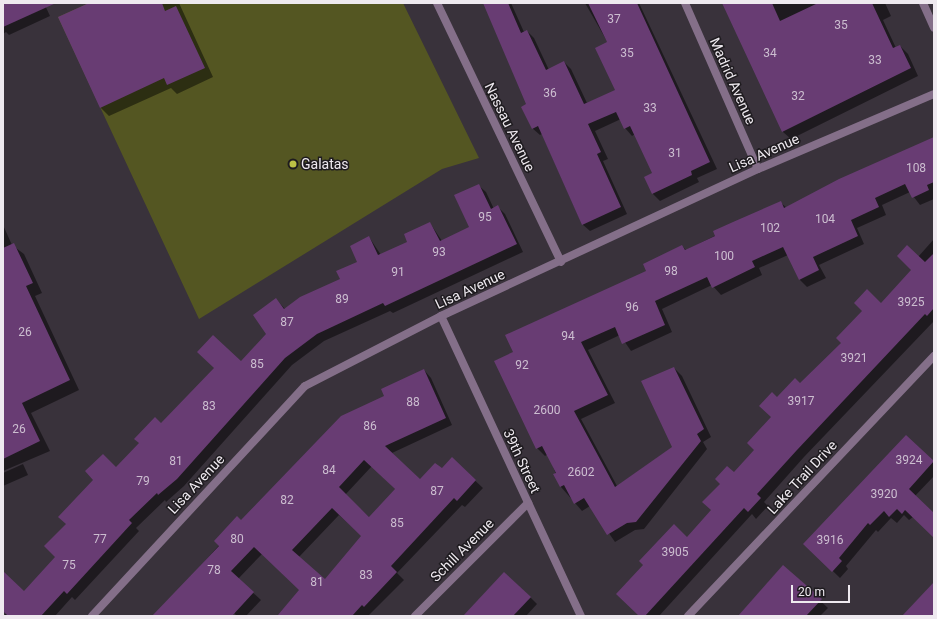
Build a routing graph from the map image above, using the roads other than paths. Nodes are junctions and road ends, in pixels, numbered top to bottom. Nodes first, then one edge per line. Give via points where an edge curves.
1 (437, 3) edge
2 (684, 3) edge
3 (923, 3) edge
4 (934, 28) edge
5 (934, 94) edge
6 (758, 169) junction
7 (560, 262) junction
8 (441, 316) junction
9 (934, 356) edge
10 (528, 503) junction
11 (92, 616) edge
12 (415, 616) edge
13 (581, 616) edge
14 (688, 616) edge

1 - 7 street, Nassau Avenue
2 - 6 street, Madrid Avenue
3 - 4 street
5 - 6 street, Lisa Avenue
6 - 7 street, Lisa Avenue
7 - 8 street, Lisa Avenue
8 - 10 street, 39th Street
8 - 11 street, Lisa Avenue via 305,386
9 - 14 street, Lake Trail Drive
10 - 12 street, Schill Avenue
10 - 13 street, 39th Street

